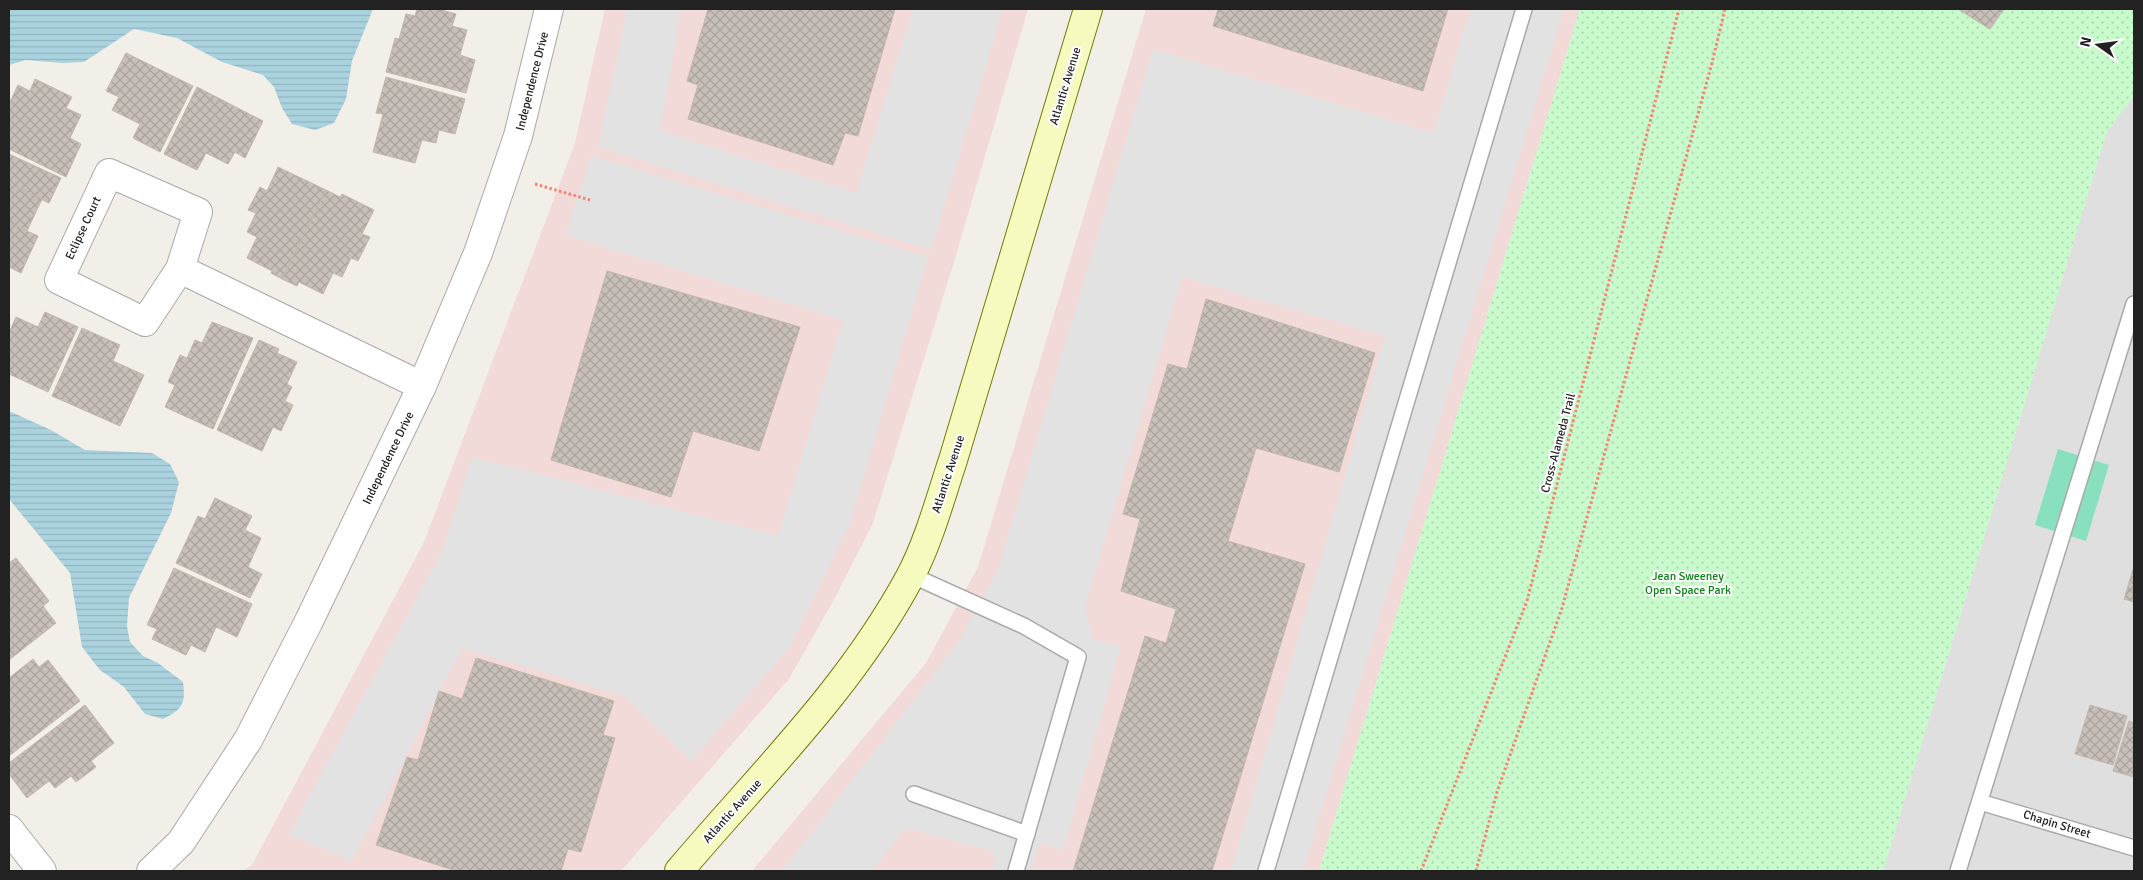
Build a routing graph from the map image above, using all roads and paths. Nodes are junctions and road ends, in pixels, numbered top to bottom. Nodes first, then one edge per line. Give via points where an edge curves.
1 (549, 9) edge
2 (1088, 9) edge
3 (1524, 9) edge
4 (1679, 9) edge
5 (1725, 9) edge
6 (505, 175) junction
7 (590, 200) dead end
8 (180, 268) junction
9 (2134, 304) edge
10 (422, 386) junction
11 (911, 575) junction
12 (914, 794) dead end
13 (1980, 802) junction
14 (9, 828) edge
15 (1027, 834) junction
16 (2134, 848) edge
17 (42, 871) edge
18 (150, 871) edge
19 (679, 871) edge
20 (1016, 871) edge
21 (1266, 871) edge
22 (1421, 871) edge
23 (1476, 871) edge
24 (1958, 871) edge

1 - 6 street, Independence Drive via 518,136
2 - 11 street, Atlantic Avenue via 953,460
3 - 21 lane
4 - 22 path, Cross-Alameda Trail via 1526,601
5 - 23 path via 1562,608 1497,792
6 - 7 path
6 - 10 street, Independence Drive via 478,253
8 - 8 street, Eclipse Court via 198,212 109,173 59,280 145,322
8 - 10 street
9 - 13 lane
10 - 18 street, Independence Drive via 248,740 181,842
11 - 15 lane via 1024,626 1078,657
11 - 19 street, Atlantic Avenue via 843,682 809,725
12 - 15 lane
13 - 16 lane, Chapin Street
13 - 24 lane
14 - 17 street
15 - 20 lane

